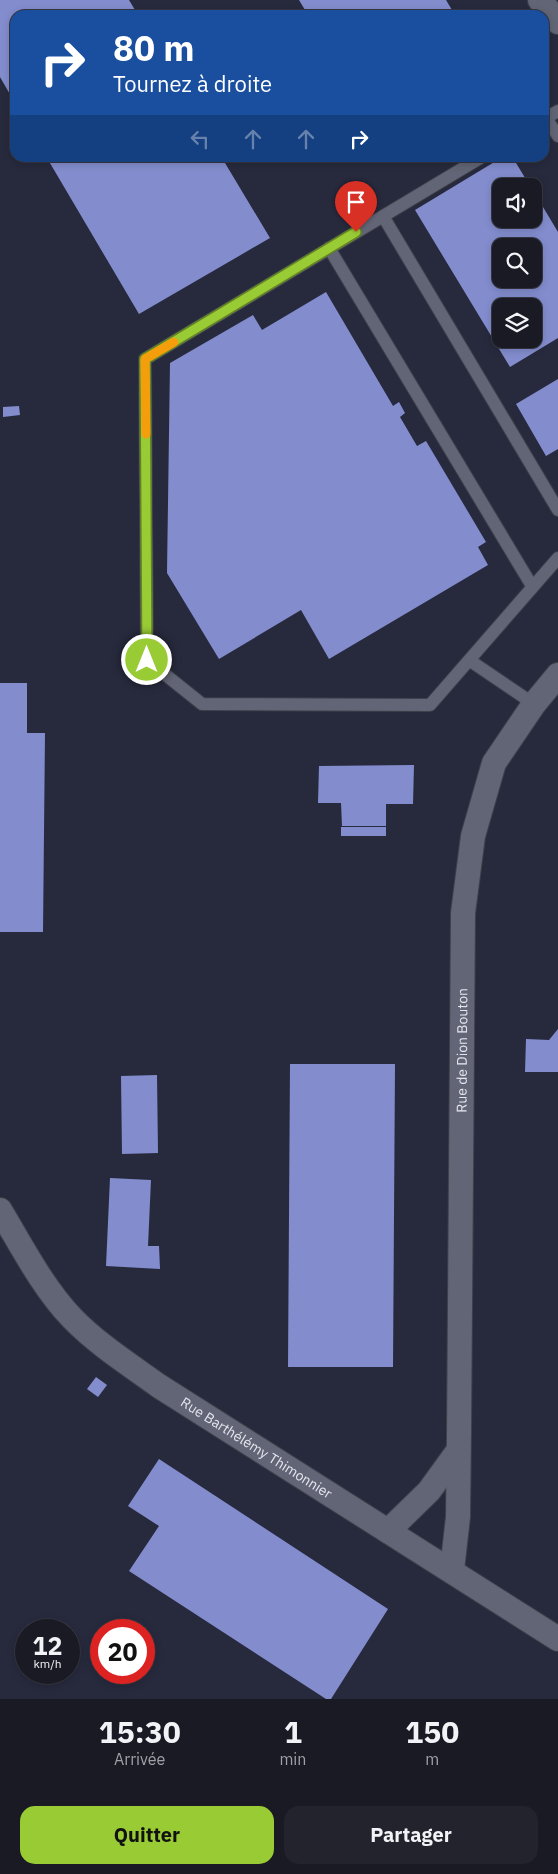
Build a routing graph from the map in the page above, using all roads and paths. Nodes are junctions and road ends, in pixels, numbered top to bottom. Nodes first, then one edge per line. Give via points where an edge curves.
1 (540, 0) edge
2 (548, 10) edge
3 (549, 11) edge
4 (558, 22) edge
5 (549, 124) edge
6 (558, 136) edge
7 (473, 162) edge
8 (382, 216) junction
9 (329, 248) junction
10 (558, 510) edge
11 (558, 558) edge
12 (532, 586) junction
13 (468, 660) junction
14 (558, 675) edge
15 (534, 704) junction
16 (0, 1210) edge
17 (458, 1451) junction
18 (388, 1531) junction
19 (452, 1570) junction
20 (558, 1639) edge

1 - 2 street
3 - 4 street
5 - 6 lane
7 - 8 lane
8 - 9 lane
8 - 10 lane
9 - 12 lane
9 - 13 lane via 145,359 147,660 202,704 430,705
11 - 12 lane
12 - 13 lane
13 - 15 lane
14 - 15 street, Rue de Dion Bouton
15 - 17 street, Rue de Dion Bouton via 494,763 473,836 463,913
16 - 18 street, Rue Barthélémy Thimonnier via 35,1268 72,1318 114,1354
17 - 18 street via 429,1490
17 - 19 street, Rue de Dion Bouton via 458,1517
18 - 19 street, Rue Barthélémy Thimonnier
19 - 20 street, Rue Barthélémy Thimonnier

